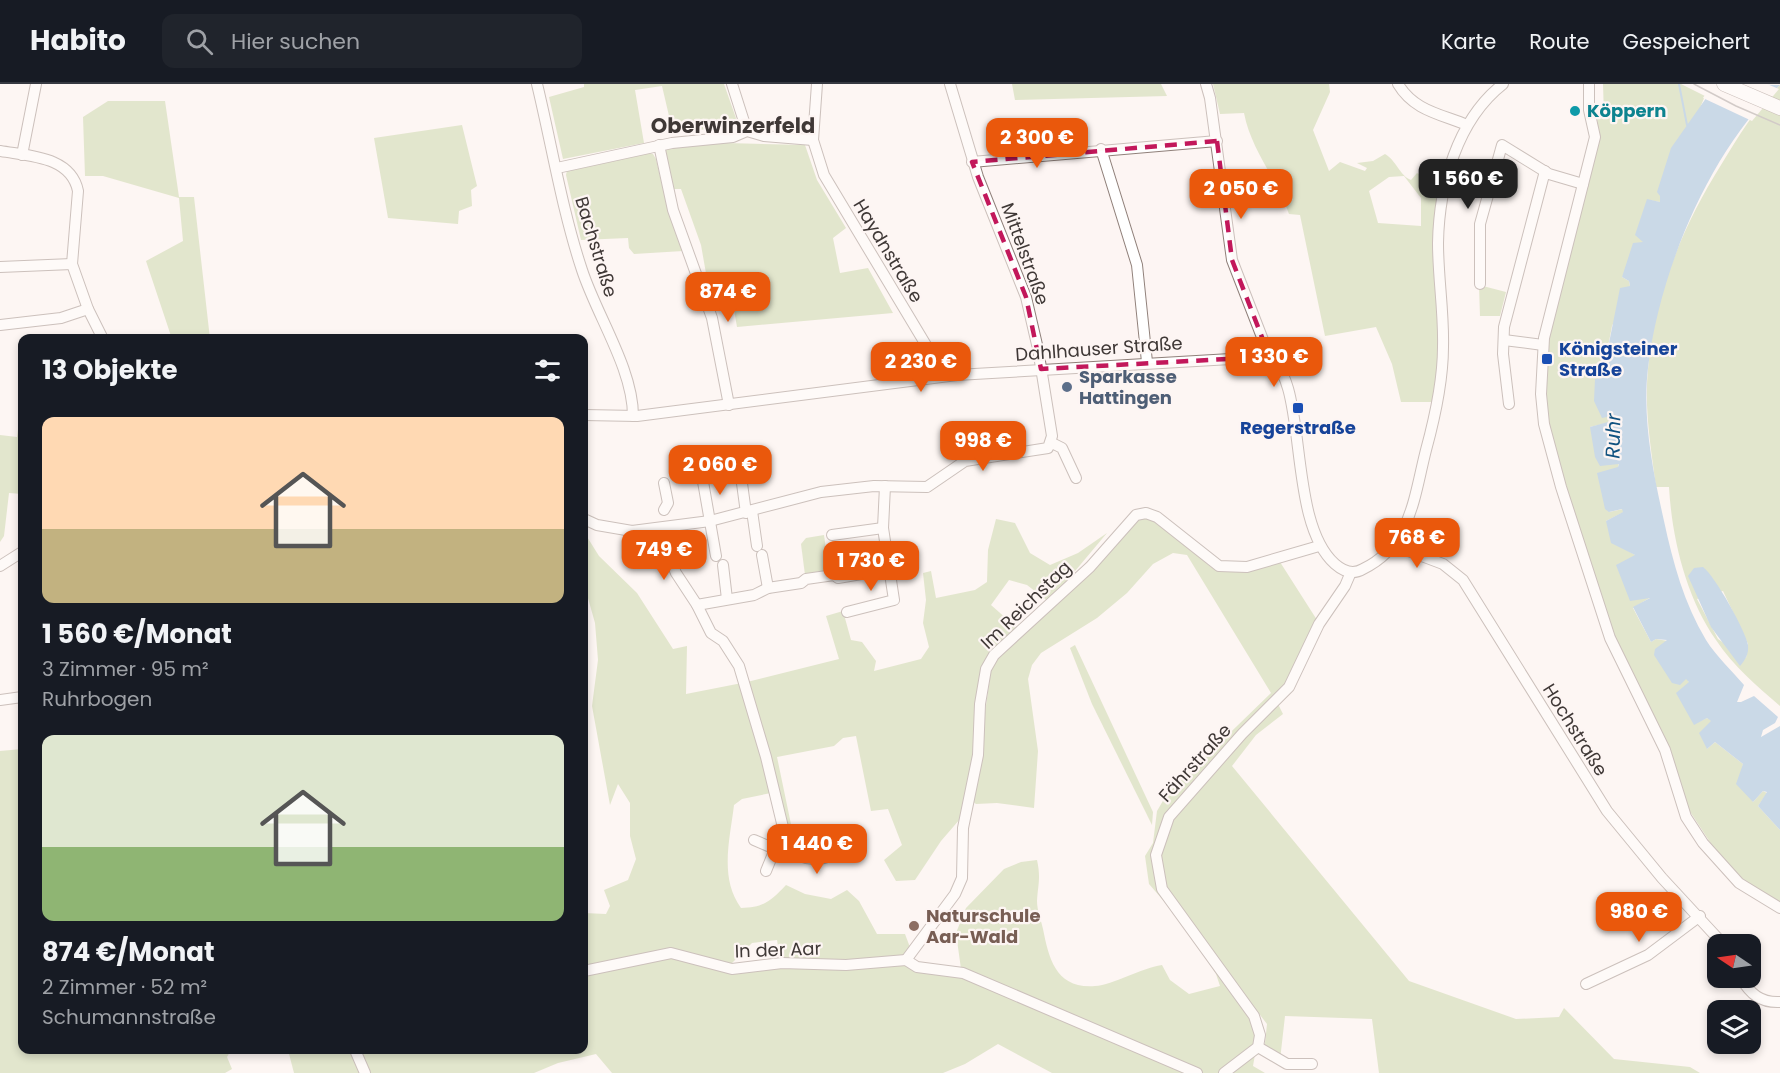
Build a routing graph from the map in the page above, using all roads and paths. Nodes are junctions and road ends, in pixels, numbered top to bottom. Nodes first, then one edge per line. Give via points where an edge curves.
1 (36, 84) edge
2 (537, 84) edge
3 (732, 84) edge
4 (817, 84) edge
5 (950, 84) edge
6 (1206, 84) edge
7 (1398, 84) edge
8 (1503, 84) edge
9 (1589, 84) edge
10 (1724, 84) edge
11 (1744, 84) edge
12 (1780, 99) edge
13 (1780, 108) edge
14 (1467, 125) junction
15 (747, 131) junction
16 (813, 140) junction
17 (1217, 141) junction
18 (658, 146) junction
19 (1101, 149) junction
20 (0, 151) edge
21 (22, 155) junction
22 (972, 162) junction
23 (556, 168) junction
24 (1545, 171) junction
25 (1583, 184) junction
26 (72, 264) junction
27 (0, 267) edge
28 (1480, 284) dead end
29 (88, 309) junction
30 (0, 325) edge
31 (100, 334) edge
32 (1504, 340) junction
33 (1543, 345) junction
34 (1265, 357) junction
35 (1147, 362) junction
36 (1041, 369) junction
37 (939, 377) junction
38 (1509, 404) dead end
39 (729, 405) junction
40 (588, 415) edge
41 (633, 416) junction
42 (1052, 443) junction
43 (702, 476) dead end
44 (741, 476) dead end
45 (1076, 478) dead end
46 (664, 483) dead end
47 (885, 486) junction
48 (664, 510) dead end
49 (749, 512) junction
50 (588, 521) edge
51 (710, 521) junction
52 (664, 528) junction
53 (883, 528) junction
54 (832, 535) dead end
55 (1319, 546) junction
56 (1395, 546) junction
57 (18, 555) edge
58 (0, 566) edge
59 (890, 569) junction
60 (1351, 572) junction
61 (768, 588) junction
62 (728, 599) junction
63 (697, 605) junction
64 (847, 612) dead end
65 (18, 698) edge
66 (0, 700) edge
67 (782, 825) junction
68 (754, 840) dead end
69 (772, 848) junction
70 (788, 848) junction
71 (850, 848) dead end
72 (766, 871) dead end
73 (1780, 908) edge
74 (1700, 916) junction
75 (1715, 934) edge
76 (906, 960) junction
77 (588, 970) edge
78 (1586, 984) dead end
79 (1749, 988) edge
80 (1780, 1002) edge
81 (1258, 1047) junction
82 (357, 1054) edge
83 (1312, 1064) dead end
84 (365, 1073) edge
85 (1197, 1073) edge
86 (1224, 1073) edge

1 - 21 street
2 - 23 street, Bachstraße
3 - 15 street
4 - 16 street
5 - 22 street, Mittelstraße
6 - 17 street
7 - 14 street via 1420,107
8 - 14 street via 1481,104
9 - 25 street via 1595,137
10 - 13 main road
11 - 12 main road
14 - 56 street via 1440,204 1438,246 1444,346 1436,410 1406,525
15 - 16 street
15 - 18 street via 733,137
16 - 37 street, Haydnstraße via 827,181 932,355
17 - 19 street
17 - 34 street via 1232,260 1265,345
18 - 23 street
18 - 39 street via 673,210 712,318
19 - 22 street
19 - 35 street via 1137,265
20 - 21 street
21 - 26 street via 60,165 75,181 78,191
22 - 36 street, Mittelstraße via 1026,297
23 - 41 street, Bachstraße via 577,255 623,370
24 - 25 street
24 - 28 street via 1502,145 1480,224
24 - 32 street via 1506,318
25 - 33 street
26 - 27 street
26 - 29 street
29 - 30 street via 44,321
29 - 31 street
32 - 33 street
32 - 38 street
33 - 73 street via 1544,424 1610,638 1665,750 1682,806 1694,830 1739,884
34 - 35 street, Dahlhauser Straße
34 - 55 street via 1278,364 1288,385 1306,510
35 - 36 street, Dahlhauser Straße
36 - 37 street, Dahlhauser Straße
36 - 42 street, Mittelstraße
37 - 39 street, Dahlhauser Straße
39 - 41 street, Dahlhauser Straße
40 - 41 street, Dahlhauser Straße
42 - 45 street via 1062,448
42 - 47 street via 1042,451 965,461 927,487
43 - 51 street
44 - 49 street
46 - 48 street via 668,503
47 - 49 street via 815,493
47 - 53 street
49 - 51 street
49 - 61 street
50 - 52 street via 625,530
51 - 52 street
51 - 62 street
52 - 63 street via 672,564
53 - 54 street
53 - 59 street
55 - 60 street via 1333,563
55 - 76 street, Im Reichstag via 1247,567 1219,566 1157,517 1136,515 1096,561 994,655 986,669 980,704 978,755 963,828 962,878 955,894
56 - 60 street via 1373,564
56 - 74 street, Hochstraße via 1443,564 1463,580 1603,805 1662,878
57 - 58 street
59 - 61 street via 838,578 811,578
59 - 64 street via 894,600
60 - 81 street, Fährstraße via 1319,624 1289,687 1169,817 1155,855 1162,889 1254,1016 1260,1035
61 - 62 street via 754,595
62 - 63 street
63 - 67 street via 711,633 723,641 739,666
65 - 66 street
67 - 69 street
67 - 70 street
68 - 69 street
69 - 70 street
69 - 72 street
70 - 71 street via 794,855 816,860
74 - 75 street, Hochstraße
74 - 78 street via 1648,955
76 - 77 street, In der Aar via 846,965 782,963 732,969 671,953
76 - 85 street via 917,967 963,973
79 - 80 street via 1765,1001
81 - 83 street via 1287,1064
81 - 86 street
82 - 84 street

